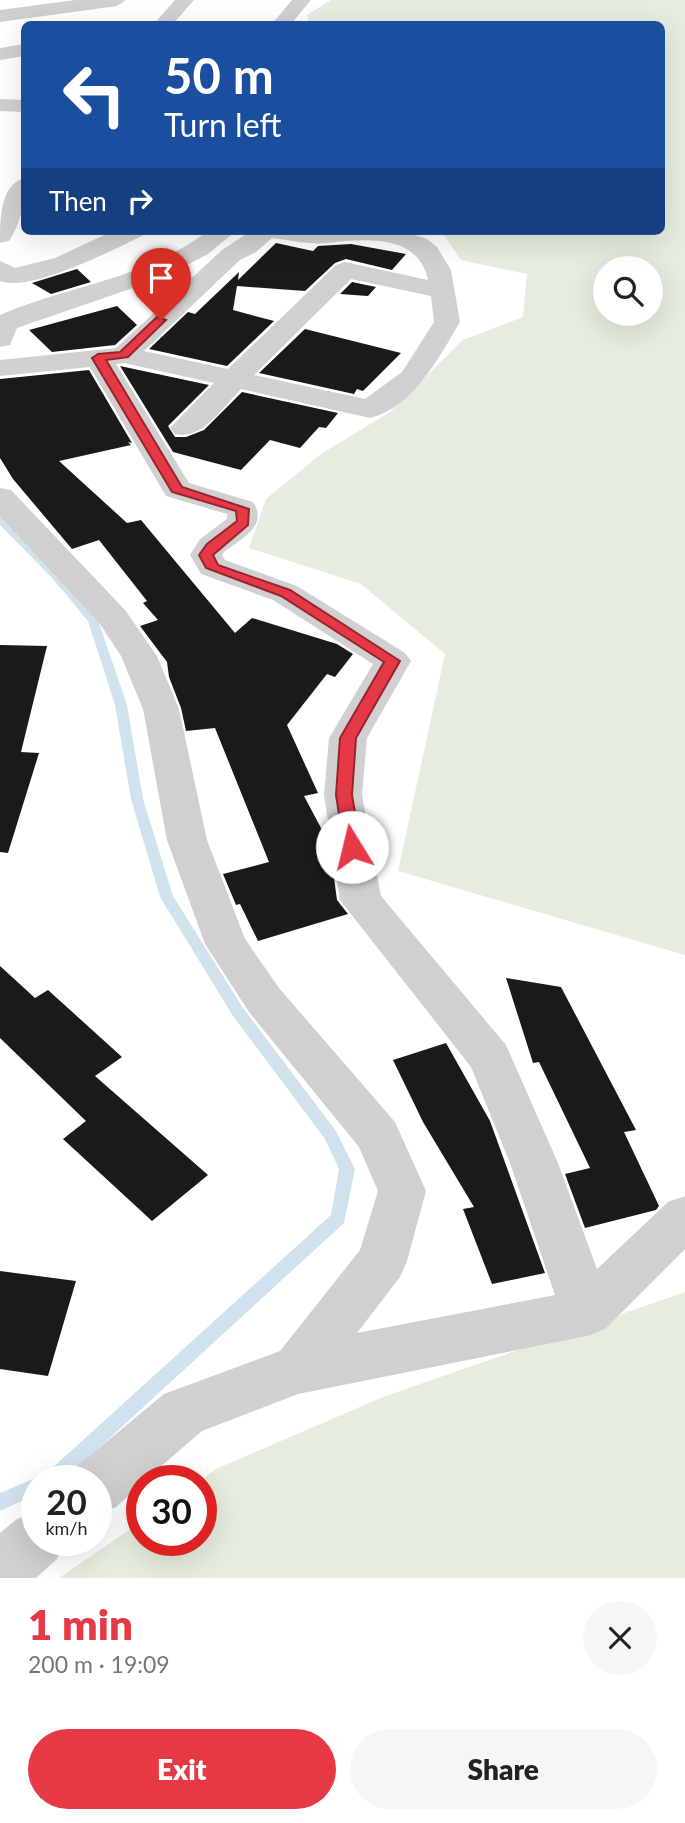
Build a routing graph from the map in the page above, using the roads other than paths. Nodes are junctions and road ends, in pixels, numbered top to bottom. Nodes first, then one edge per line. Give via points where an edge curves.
1 (117, 0) edge
2 (184, 0) edge
3 (302, 0) edge
4 (0, 16) edge
5 (166, 21) edge
6 (284, 21) edge
7 (0, 105) edge
8 (21, 106) edge
9 (20, 173) edge
10 (124, 235) edge
11 (219, 235) edge
12 (261, 235) edge
13 (364, 235) edge
14 (0, 236) edge
15 (0, 269) edge
16 (442, 291) junction
17 (2, 354) edge
18 (111, 356) junction
19 (235, 380) junction
20 (185, 428) dead end
21 (0, 497) edge
22 (685, 1217) edge
23 (587, 1312) junction
24 (298, 1369) junction
25 (112, 1473) edge
26 (21, 1553) edge
27 (0, 1571) edge

1 - 4 street
2 - 5 street
3 - 6 street
7 - 8 street
9 - 14 street
10 - 15 street via 64,263 11,277
11 - 17 street via 202,248 111,289 5,323
12 - 18 street
13 - 16 street via 405,238 427,250 436,263
16 - 19 street via 345,270
16 - 19 street via 447,322 413,377 370,410
17 - 18 street
18 - 19 street
18 - 23 street via 177,489 242,509 243,522 206,555 213,568 285,593 393,661 348,738 344,795 361,900 490,1058 534,1163
19 - 20 street
21 - 24 street via 113,617 139,656 161,709 187,840 226,944 264,1000 378,1136 402,1191 382,1261
22 - 23 street
23 - 24 street
24 - 25 street via 183,1412
26 - 27 street

